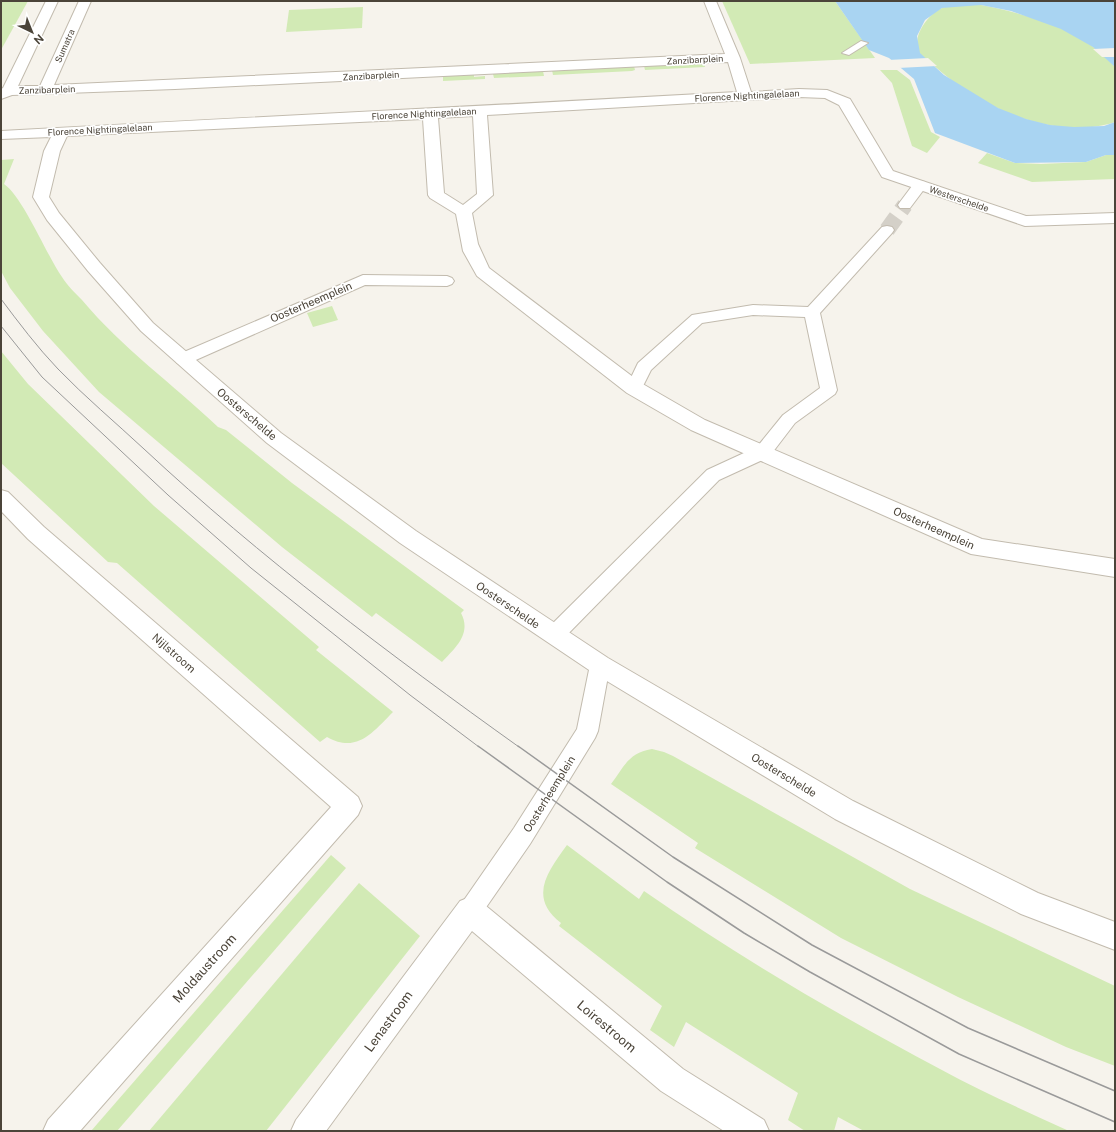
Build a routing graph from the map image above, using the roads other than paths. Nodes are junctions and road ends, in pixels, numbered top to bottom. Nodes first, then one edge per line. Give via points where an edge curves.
1 (52, 1) edge
2 (85, 1) edge
3 (710, 1) edge
4 (864, 43) dead end
5 (846, 53) dead end
6 (733, 58) junction
7 (45, 90) junction
8 (5, 93) edge
9 (745, 96) junction
10 (845, 102) joint
11 (480, 112) junction
12 (430, 115) junction
13 (62, 132) junction
14 (1, 135) edge
15 (920, 185) junction
16 (905, 205) tunnel mouth
17 (464, 212) junction
18 (1115, 218) edge
19 (886, 230) tunnel mouth
20 (447, 281) dead end
21 (812, 312) junction
22 (183, 359) junction
23 (634, 388) junction
24 (763, 452) junction
25 (1, 498) edge
26 (1115, 568) edge
27 (554, 635) junction
28 (600, 665) junction
29 (350, 806) joint
30 (470, 911) junction
31 (1115, 936) edge
32 (59, 1131) edge
33 (307, 1131) edge
34 (753, 1131) edge

1 - 8 street
2 - 7 street, Sumatra
3 - 6 street
4 - 5 lane
6 - 7 street, Zanzibarplein
6 - 9 street
7 - 8 street, Zanzibarplein
9 - 10 street, Florence Nightingalelaan via 827,94
9 - 11 street, Florence Nightingalelaan
10 - 15 street, Westerschelde via 887,174
11 - 12 street, Florence Nightingalelaan
11 - 17 street via 485,195
12 - 13 street, Florence Nightingalelaan
12 - 17 street via 436,195
13 - 14 street, Florence Nightingalelaan
13 - 22 street, Oosterschelde via 52,151 41,197 94,267 146,327
15 - 16 street
15 - 18 street, Westerschelde via 1025,221
17 - 23 street, Oosterheemplein via 466,236 474,258 483,272
19 - 21 street
20 - 22 street, Oosterheemplein via 363,280
21 - 23 street via 753,310 697,319 644,368
21 - 24 street via 829,390 789,419
22 - 27 street, Oosterschelde via 274,438 408,537
23 - 24 street, Oosterheemplein via 698,425
24 - 26 street, Oosterheemplein via 980,548
24 - 27 street via 713,475
25 - 29 street, Nijlstroom via 42,539
27 - 28 street, Oosterschelde
28 - 30 street, Oosterheemplein via 587,731 522,836
28 - 31 street, Oosterschelde via 844,810 1031,904
29 - 32 street, Moldaustroom
30 - 33 street, Lenastroom
30 - 34 street, Loirestroom via 672,1080

